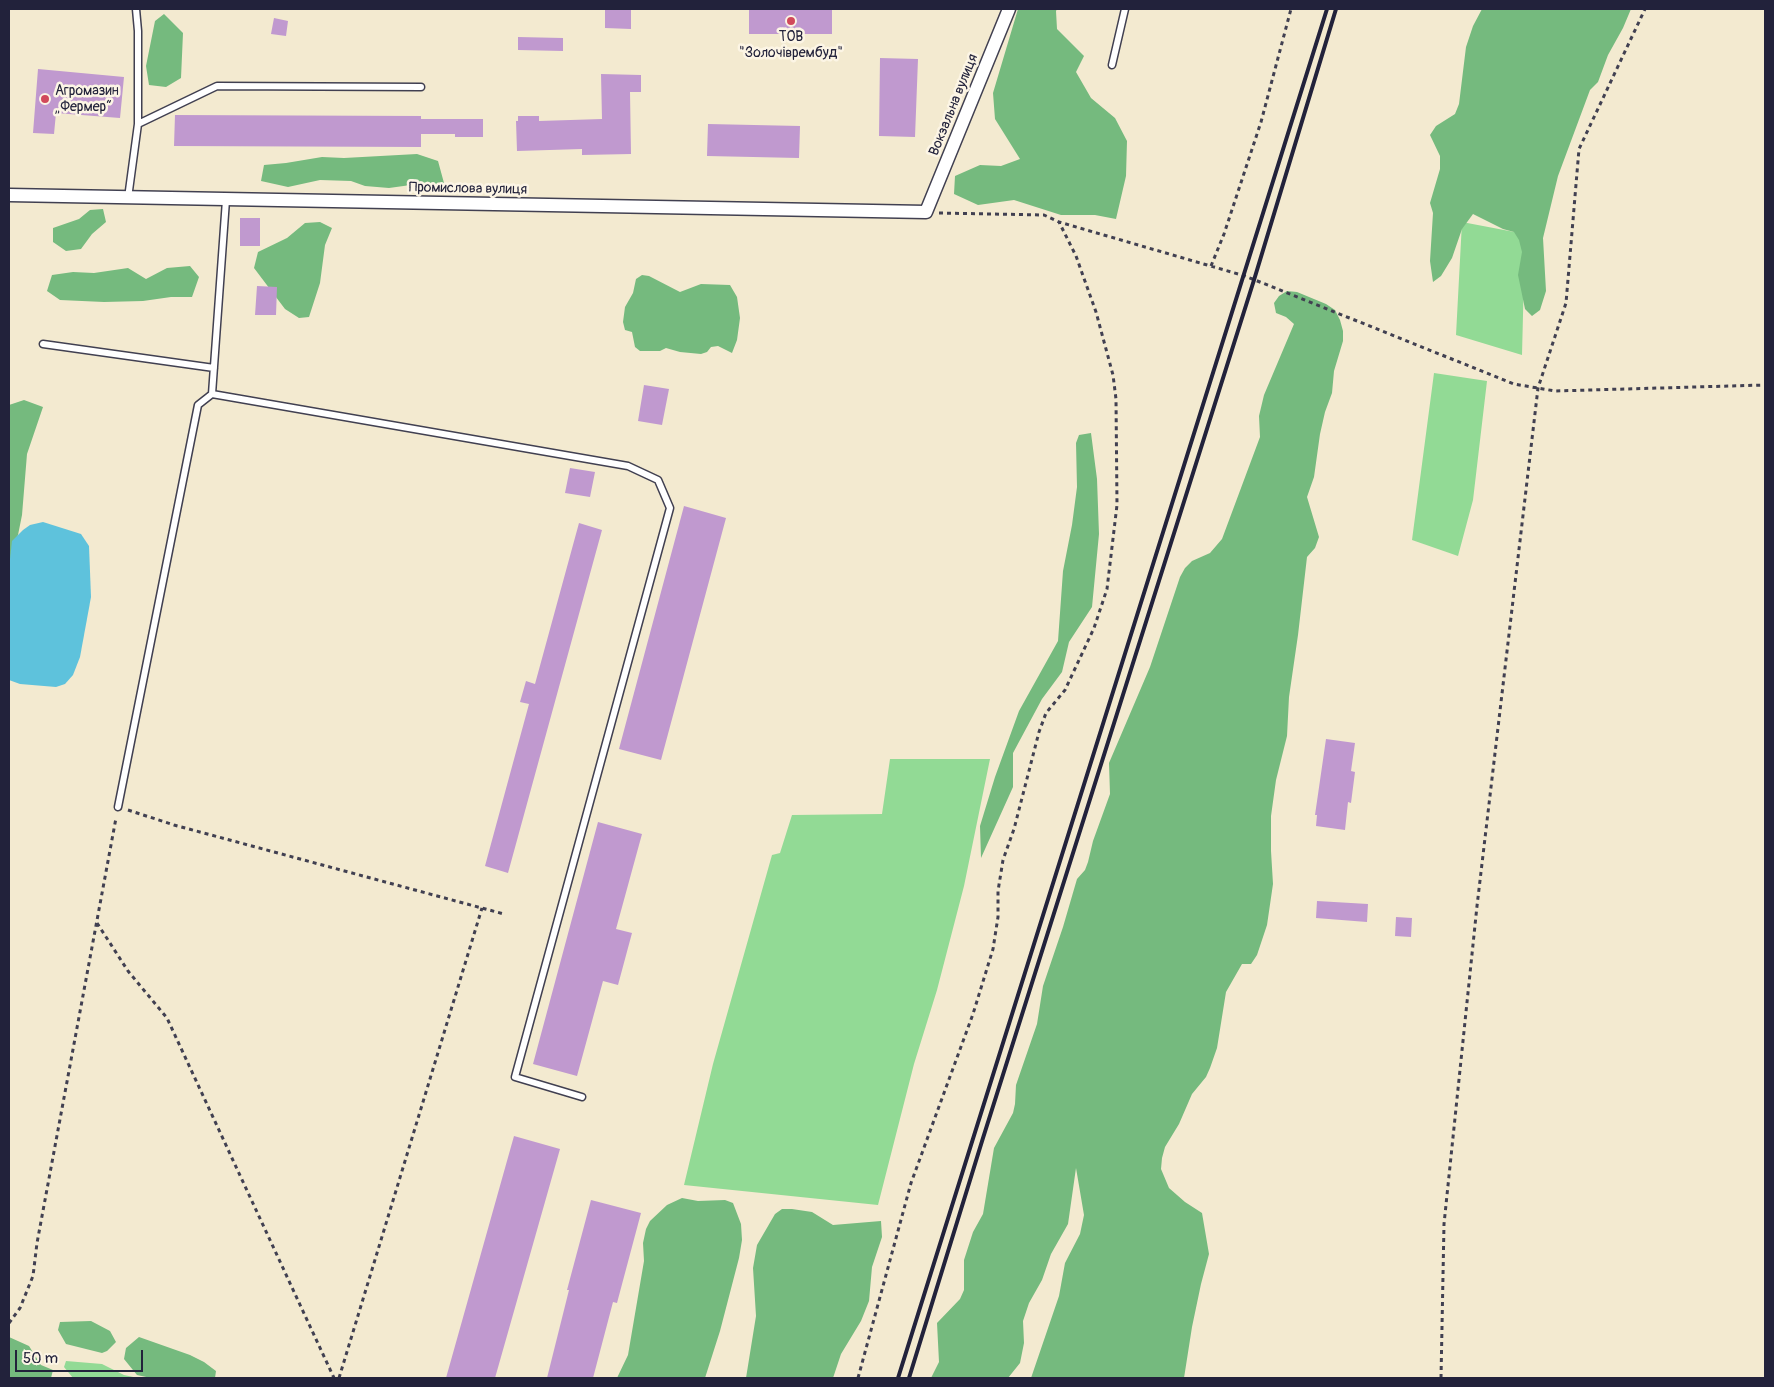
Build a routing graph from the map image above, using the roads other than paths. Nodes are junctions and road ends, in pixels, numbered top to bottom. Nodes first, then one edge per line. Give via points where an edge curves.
1 (136, 9) edge
2 (1010, 9) edge
3 (1125, 9) edge
4 (1112, 65) dead end
5 (421, 87) dead end
6 (138, 124) junction
7 (9, 195) edge
8 (128, 198) junction
9 (226, 200) junction
10 (926, 212) joint
11 (43, 344) dead end
12 (214, 368) junction
13 (212, 394) junction
14 (118, 807) road end
15 (582, 1098) dead end

1 - 6 lane
2 - 10 street, Вокзальна вулиця
3 - 4 lane
5 - 6 lane via 218,86
6 - 8 lane
7 - 8 street, Промислова вулиця
8 - 9 street, Промислова вулиця
9 - 10 street, Промислова вулиця
9 - 12 lane
11 - 12 lane
12 - 13 lane
13 - 14 lane via 198,405
13 - 15 lane via 628,466 658,480 670,508 515,1077

